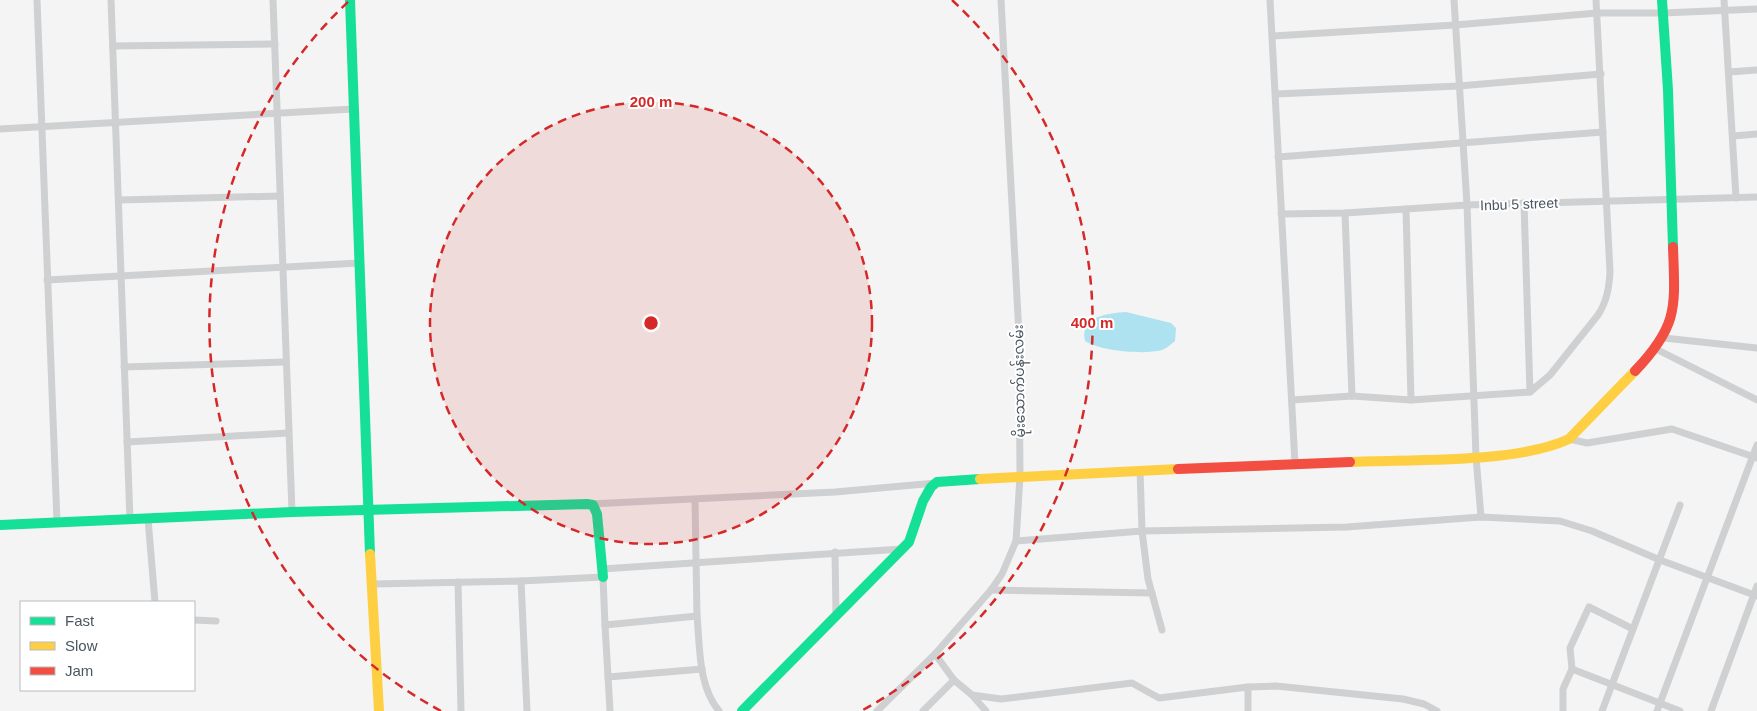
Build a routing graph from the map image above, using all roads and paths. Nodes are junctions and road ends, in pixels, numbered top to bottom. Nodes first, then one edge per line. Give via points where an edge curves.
1 (37, 0) edge
2 (111, 0) edge
3 (273, 0) edge
4 (350, 0) edge
5 (1001, 0) edge
6 (1270, 0) edge
7 (1454, 0) edge
8 (1596, 0) edge
9 (1662, 0) edge
10 (1724, 0) edge
11 (1757, 9) edge
12 (1725, 11) junction
13 (1597, 13) junction
14 (1663, 13) junction
15 (1455, 25) junction
16 (1273, 36) junction
17 (275, 44) junction
18 (113, 46) junction
19 (1757, 70) edge
20 (1729, 72) junction
21 (1601, 74) junction
22 (1459, 86) junction
23 (1276, 94) junction
24 (353, 109) junction
25 (278, 115) junction
26 (116, 122) junction
27 (42, 127) junction
28 (0, 129) edge
29 (1603, 132) junction
30 (1757, 134) edge
31 (1733, 136) junction
32 (1463, 144) junction
33 (1278, 157) junction
34 (280, 196) junction
35 (1757, 197) edge
36 (1736, 198) junction
37 (118, 200) junction
38 (1671, 201) junction
39 (1606, 202) junction
40 (1524, 203) junction
41 (1467, 205) junction
42 (1406, 208) junction
43 (1345, 213) junction
44 (1281, 214) junction
45 (359, 263) junction
46 (282, 268) junction
47 (122, 276) junction
48 (47, 280) junction
49 (1664, 338) junction
50 (1757, 348) edge
51 (1656, 349) junction
52 (285, 362) junction
53 (124, 367) junction
54 (1530, 392) junction
55 (1352, 396) junction
56 (1473, 396) junction
57 (1292, 400) junction
58 (1411, 400) junction
59 (1757, 400) edge
60 (288, 434) junction
61 (1569, 439) junction
62 (127, 442) junction
63 (1757, 445) edge
64 (1476, 457) junction
65 (1754, 457) edge
66 (1295, 464) junction
67 (1140, 470) junction
68 (1020, 476) junction
69 (938, 482) junction
70 (695, 500) junction
71 (588, 504) junction
72 (1680, 506) dead end
73 (368, 510) junction
74 (292, 512) junction
75 (1481, 517) junction
76 (148, 519) junction
77 (130, 520) junction
78 (57, 522) junction
79 (0, 524) edge
80 (1142, 531) junction
81 (1016, 541) junction
82 (902, 549) junction
83 (834, 552) junction
84 (1660, 560) junction
85 (696, 563) junction
86 (603, 573) junction
87 (1706, 578) junction
88 (521, 581) junction
89 (458, 582) junction
90 (373, 584) junction
91 (1757, 586) edge
92 (991, 590) junction
93 (1152, 593) junction
94 (1755, 596) edge
95 (155, 601) edge
96 (836, 615) junction
97 (697, 616) junction
98 (195, 620) edge
99 (216, 621) dead end
100 (605, 625) junction
101 (1633, 629) junction
102 (1162, 630) dead end
103 (935, 654) junction
104 (702, 669) junction
105 (1572, 669) junction
106 (608, 677) junction
107 (954, 680) junction
108 (1612, 685) junction
109 (1248, 687) junction
110 (972, 695) junction
111 (1660, 704) junction
112 (380, 711) edge
113 (461, 711) edge
114 (527, 711) edge
115 (610, 711) edge
116 (719, 711) edge
117 (741, 711) edge
118 (877, 711) edge
119 (923, 711) edge
120 (986, 711) edge
121 (1248, 711) edge
122 (1437, 711) edge
123 (1563, 711) edge
124 (1602, 711) edge
125 (1657, 711) edge
126 (1680, 711) edge
127 (1712, 711) edge

1 - 27 street
2 - 18 street
3 - 17 street
4 - 24 street
5 - 68 street, မိုးသောက်ပန်းလမ်း via 1019,335
6 - 16 street
7 - 15 street
8 - 13 street
9 - 14 street
10 - 12 street
11 - 12 street
12 - 14 street
12 - 20 street
13 - 14 street
13 - 15 street
13 - 21 street
14 - 38 street
15 - 16 street
15 - 22 street
16 - 23 street
17 - 18 street
17 - 25 street
18 - 26 street
19 - 20 street
20 - 31 street
21 - 22 street
21 - 29 street
22 - 23 street
22 - 32 street
23 - 33 street
24 - 25 street
24 - 45 street
25 - 26 street
25 - 34 street
26 - 27 street
26 - 37 street
27 - 28 street
27 - 48 street
29 - 32 street
29 - 39 street
30 - 31 street
31 - 36 street
32 - 33 street
32 - 41 street
33 - 44 street
34 - 37 street
34 - 46 street
35 - 36 street, Inbu 5 street
36 - 38 street, Inbu 5 street
37 - 47 street
38 - 39 street, Inbu 5 street
38 - 49 street via 1675,293 1671,322
39 - 40 street, Inbu 5 street
39 - 54 street via 1610,272 1605,304 1550,375
40 - 41 street, Inbu 5 street
40 - 54 street
41 - 42 street, Inbu 5 street
41 - 56 street
42 - 43 street, Inbu 5 street
42 - 58 street
43 - 44 street, Inbu 5 street
43 - 55 street
44 - 57 street
45 - 46 street
45 - 73 street
46 - 47 street
46 - 52 street
47 - 48 street
47 - 53 street
48 - 78 street
49 - 50 street
49 - 51 street
51 - 59 street
51 - 61 street
52 - 53 street
52 - 60 street
53 - 62 street
54 - 56 street
55 - 57 street
55 - 58 street
56 - 58 street
56 - 64 street
57 - 66 street
60 - 62 street
60 - 74 street
61 - 64 street via 1535,450
61 - 65 street via 1588,444 1672,429
62 - 77 street
63 - 65 street
64 - 66 street
64 - 75 street
65 - 87 street
66 - 67 street
67 - 68 street
67 - 80 street
68 - 69 street
68 - 81 street, မိုးသောက်ပန်းလမ်း
69 - 70 street
69 - 82 street via 927,492 915,530
70 - 71 street
70 - 85 street
71 - 73 street
71 - 86 street via 593,505 597,514
72 - 84 street
73 - 74 street
73 - 90 street
74 - 76 street
75 - 80 street via 1347,527
75 - 84 street via 1574,524
76 - 77 street
76 - 95 street
77 - 78 street
78 - 79 street
80 - 81 street
80 - 93 street
81 - 92 street, မိုးသောက်ပန်းလမ်း via 1002,574
82 - 83 street
82 - 96 street
83 - 85 street
83 - 96 street
84 - 87 street
84 - 101 street
85 - 86 street
85 - 97 street
86 - 88 street
86 - 100 street
87 - 94 street
87 - 111 street
88 - 89 street
88 - 114 street
89 - 90 street
89 - 113 street
90 - 112 street
91 - 94 street
92 - 93 street
92 - 103 street, မိုးသောက်ပန်းလမ်း
93 - 102 street
94 - 127 street
96 - 117 street
97 - 100 street
97 - 104 street
98 - 99 street
100 - 106 street
101 - 105 street via 1589,607 1570,648
101 - 108 street
103 - 107 street
103 - 118 street, မိုးသောက်ပန်းလမ်း
104 - 106 street
104 - 116 street via 710,701
105 - 108 street
105 - 123 street via 1563,690
106 - 115 street
107 - 110 street
107 - 119 street
108 - 111 street
108 - 124 street
109 - 110 street via 1160,698 1132,683 1001,699
109 - 121 street
109 - 122 street via 1276,686 1403,699
110 - 120 street
111 - 125 street
111 - 126 street

